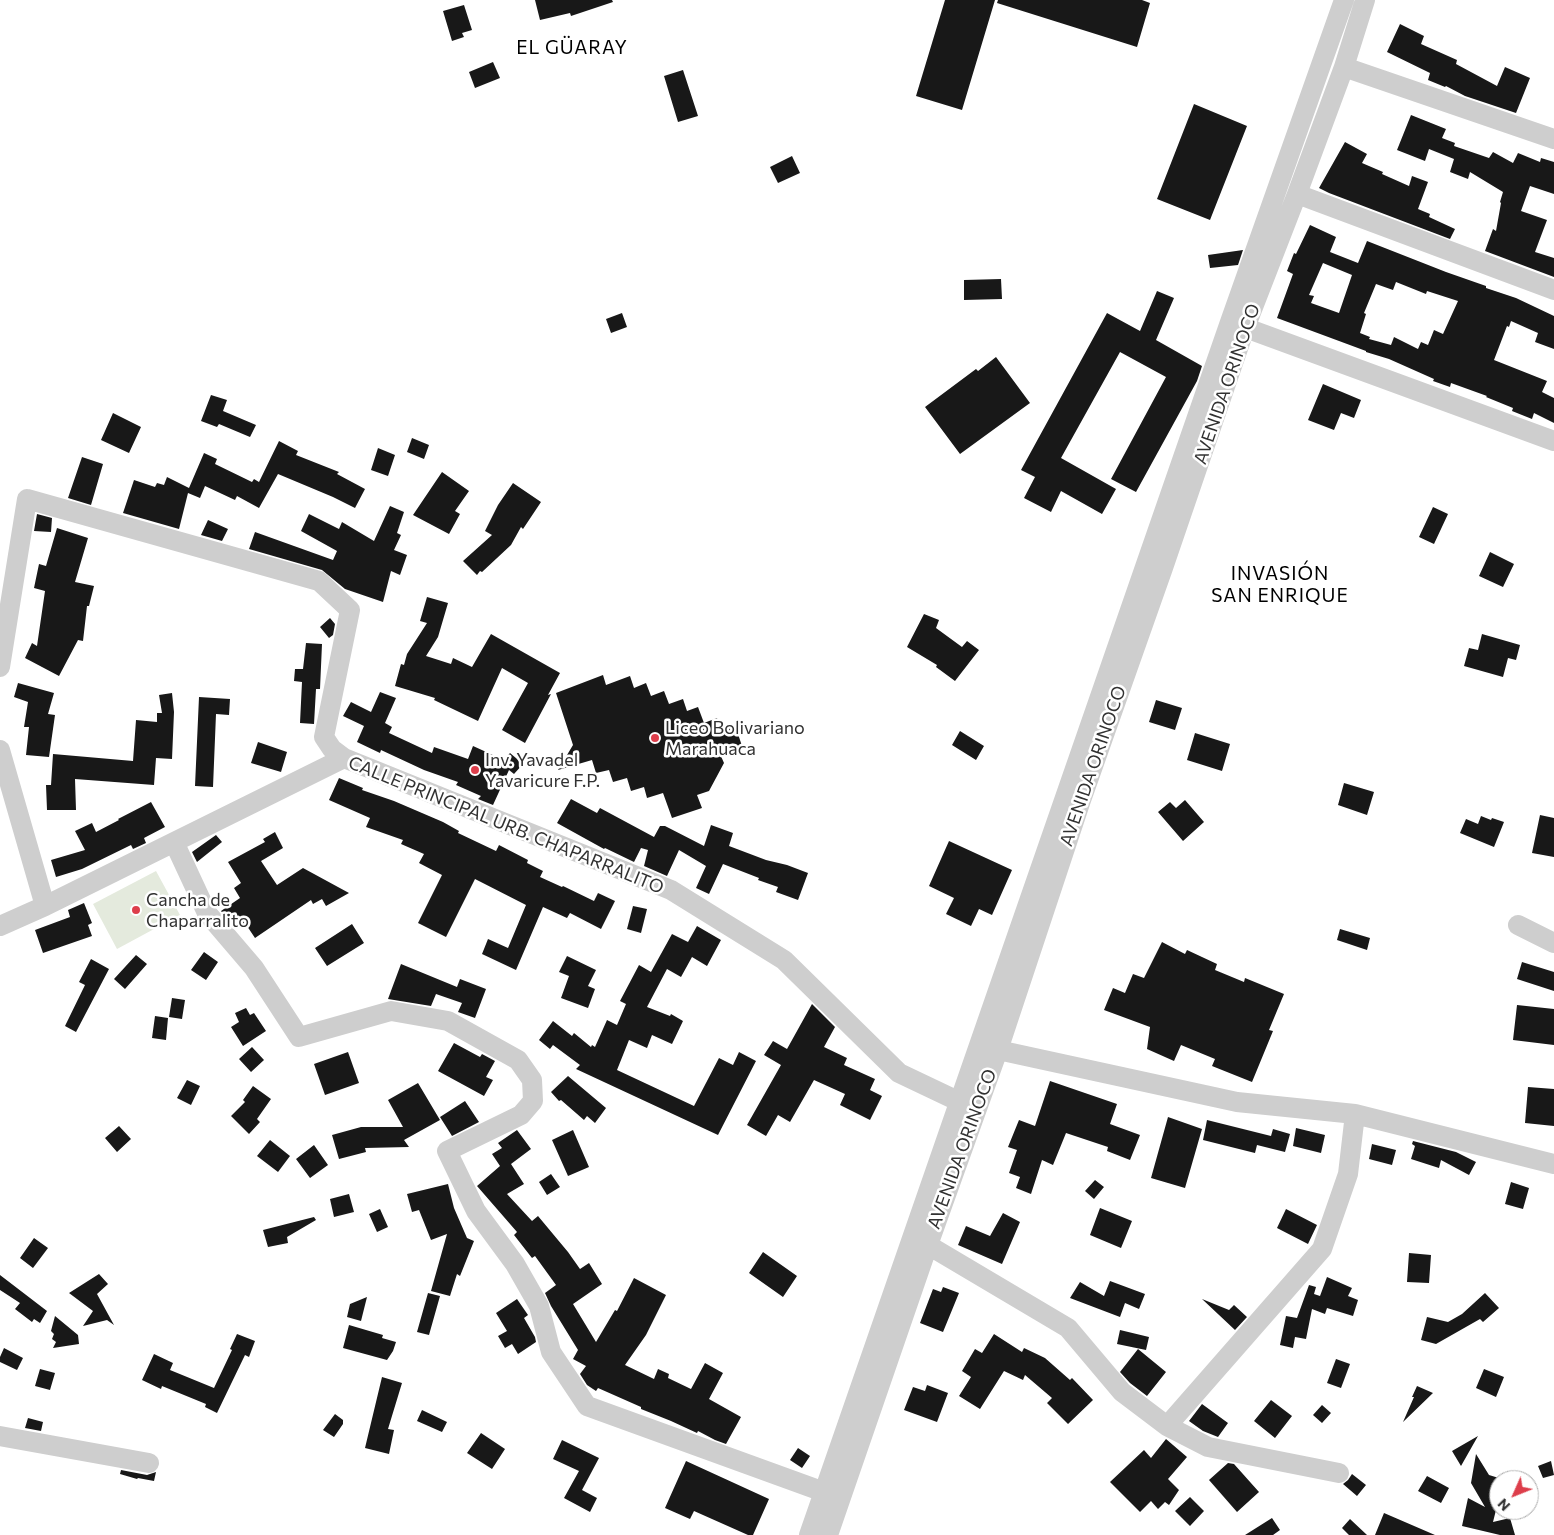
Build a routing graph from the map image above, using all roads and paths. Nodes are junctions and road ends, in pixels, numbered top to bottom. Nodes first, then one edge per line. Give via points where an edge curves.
1 (1344, 0) edge
2 (1365, 0) edge
3 (1344, 66) junction
4 (1554, 140) edge
5 (1297, 194) junction
6 (1554, 290) edge
7 (1238, 325) junction
8 (1554, 440) edge
9 (0, 667) edge
10 (0, 750) edge
11 (344, 758) junction
12 (174, 842) junction
13 (45, 906) junction
14 (1518, 925) dead end
15 (0, 926) edge
16 (1554, 943) edge
17 (998, 1050) junction
18 (968, 1105) junction
19 (1355, 1114) junction
20 (1554, 1164) edge
21 (928, 1245) junction
22 (1167, 1426) junction
23 (0, 1436) edge
24 (149, 1463) dead end
25 (1339, 1473) dead end
26 (824, 1492) junction
27 (809, 1535) edge
28 (828, 1535) edge

1 - 7 street, AVENIDA ORINOCO
2 - 3 street, AVENIDA ORINOCO
3 - 4 street
3 - 5 street, AVENIDA ORINOCO
5 - 6 street
5 - 7 street, AVENIDA ORINOCO
7 - 8 street
7 - 17 street, AVENIDA ORINOCO via 1163,568
7 - 18 street, AVENIDA ORINOCO
9 - 11 street via 27,499 319,581 350,610 324,736 332,749
10 - 13 street
11 - 12 street, CALLE PRINCIPAL URB. CHAPARRALITO
11 - 18 street, CALLE PRINCIPAL URB. CHAPARRALITO via 671,890 784,960 899,1072
12 - 13 street, CALLE PRINCIPAL URB. CHAPARRALITO
12 - 26 street via 207,913 254,968 299,1037 391,1010 448,1021 518,1060 532,1080 533,1101 521,1115 447,1152 476,1211 515,1264 539,1306 551,1352 587,1406
13 - 15 street, CALLE PRINCIPAL URB. CHAPARRALITO
14 - 16 street
17 - 18 street, AVENIDA ORINOCO
17 - 19 street via 1237,1102
18 - 21 street, AVENIDA ORINOCO
18 - 26 street, AVENIDA ORINOCO
19 - 20 street
19 - 22 street via 1348,1174 1322,1250
21 - 22 street via 1068,1328 1122,1392
21 - 28 street, AVENIDA ORINOCO
22 - 25 street via 1208,1447
23 - 24 street
26 - 27 street, AVENIDA ORINOCO

